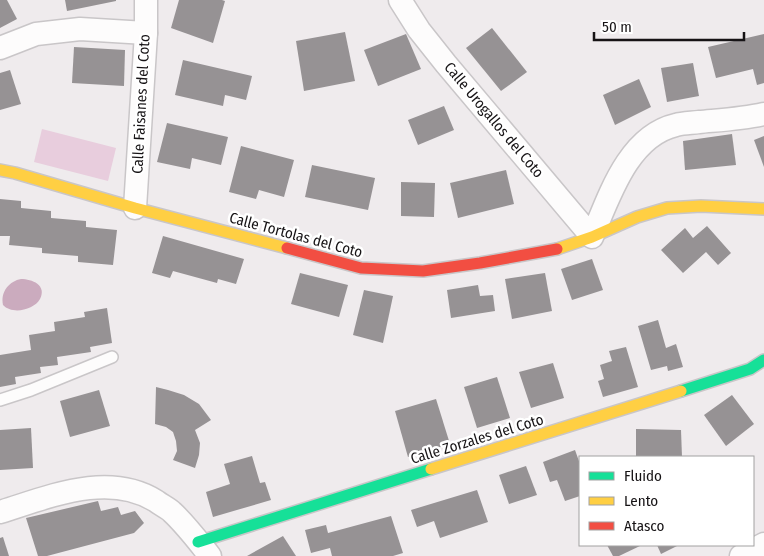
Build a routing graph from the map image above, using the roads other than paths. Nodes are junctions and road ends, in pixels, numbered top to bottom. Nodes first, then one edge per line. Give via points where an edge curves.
1 (146, 0) edge
2 (400, 0) edge
3 (146, 33) junction
4 (0, 48) edge
5 (764, 114) edge
6 (0, 170) edge
7 (135, 208) junction
8 (764, 209) edge
9 (592, 237) junction
10 (112, 357) dead end
11 (764, 360) edge
12 (0, 400) edge
13 (0, 512) edge
14 (764, 544) edge
15 (204, 549) edge
16 (741, 556) edge

1 - 3 street, Calle Faisanes del Coto
2 - 9 street, Calle Urogallos del Coto via 446,64
3 - 4 street via 80,29 36,34
3 - 7 street, Calle Faisanes del Coto
5 - 9 street via 676,125 656,133 639,147 617,178
6 - 7 street, Calle Tortolas del Coto
7 - 9 street, Calle Tortolas del Coto via 361,268 422,271 555,250
8 - 9 street, Calle Tortolas del Coto via 667,208
10 - 12 lane
11 - 15 street, Calle Zorzales del Coto via 750,370
13 - 15 street via 58,494 93,487 113,487 135,491 171,511
14 - 16 street

